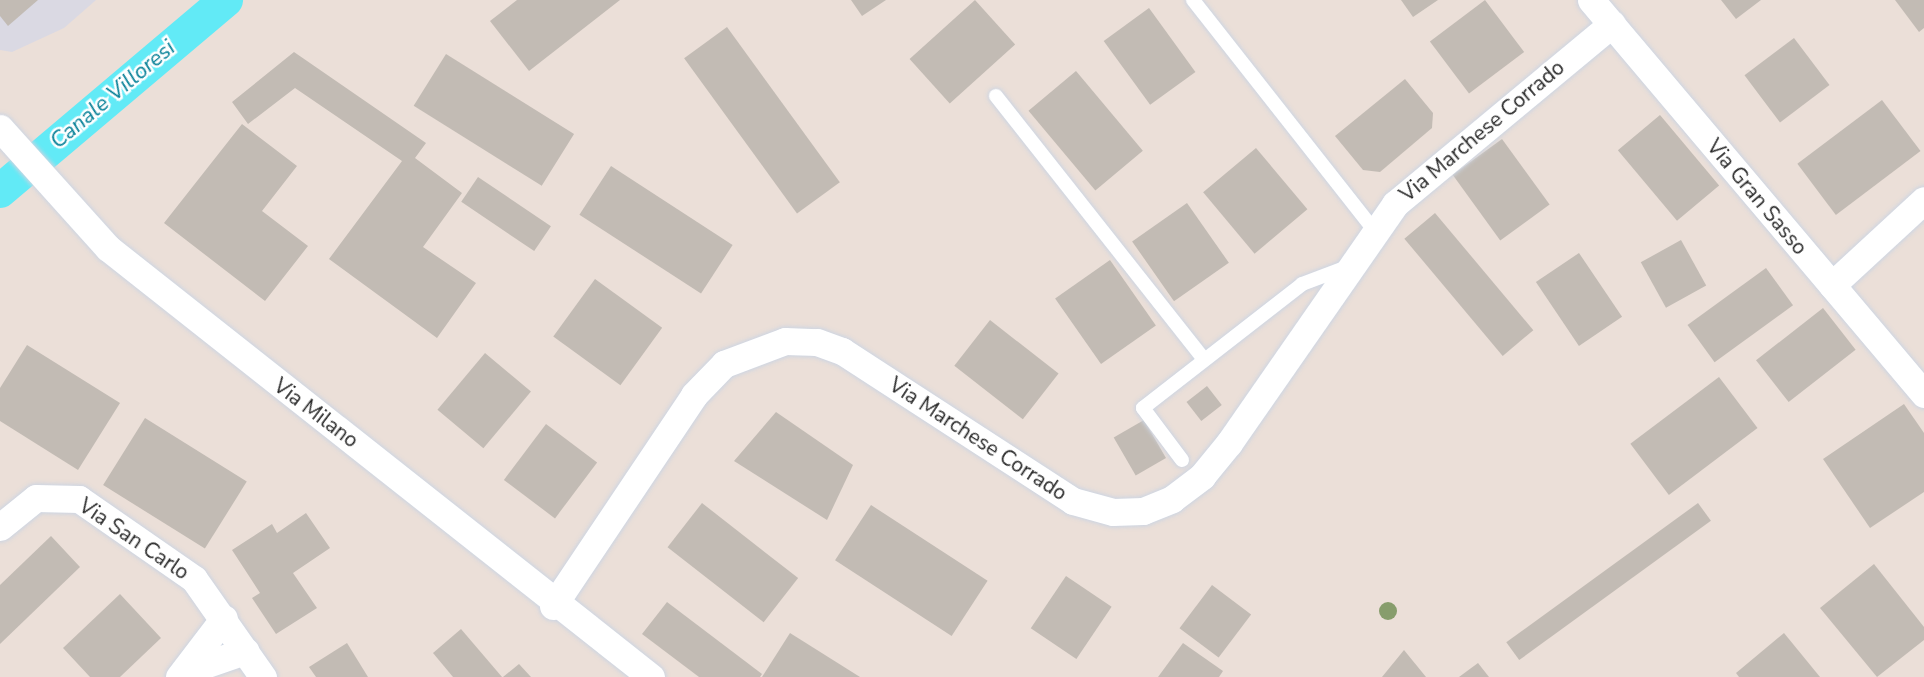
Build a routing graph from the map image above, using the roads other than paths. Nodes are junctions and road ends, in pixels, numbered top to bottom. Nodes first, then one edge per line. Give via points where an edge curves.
1 (1193, 0) edge
2 (1591, 0) edge
3 (1612, 24) junction
4 (996, 96) dead end
5 (0, 128) edge
6 (1924, 200) edge
7 (1374, 230) junction
8 (1350, 266) junction
9 (1832, 285) junction
10 (1204, 359) junction
11 (1924, 394) edge
12 (1182, 460) dead end
13 (0, 527) edge
14 (554, 606) junction
15 (224, 618) junction
16 (245, 651) junction
17 (182, 674) edge
18 (263, 677) edge
19 (651, 677) edge

1 - 7 lane
2 - 3 street, Via Gran Sasso
3 - 7 street, Via Marchese Corrado via 1412,187
3 - 9 street, Via Gran Sasso
4 - 10 lane
5 - 14 street, Via Milano via 83,226
6 - 9 street
7 - 8 street, Via Marchese Corrado
8 - 10 lane via 1302,284
8 - 14 street, Via Marchese Corrado via 1202,476 1172,499 1143,511 1113,512 1072,501 842,351 817,342 785,341 755,348 724,364 694,395
9 - 11 street, Via Gran Sasso
10 - 12 lane via 1143,408
13 - 15 street, Via San Carlo via 36,498 79,499 194,579
14 - 19 street, Via Milano
15 - 16 street, Via San Carlo
15 - 17 street
16 - 17 street
16 - 18 street, Via San Carlo

